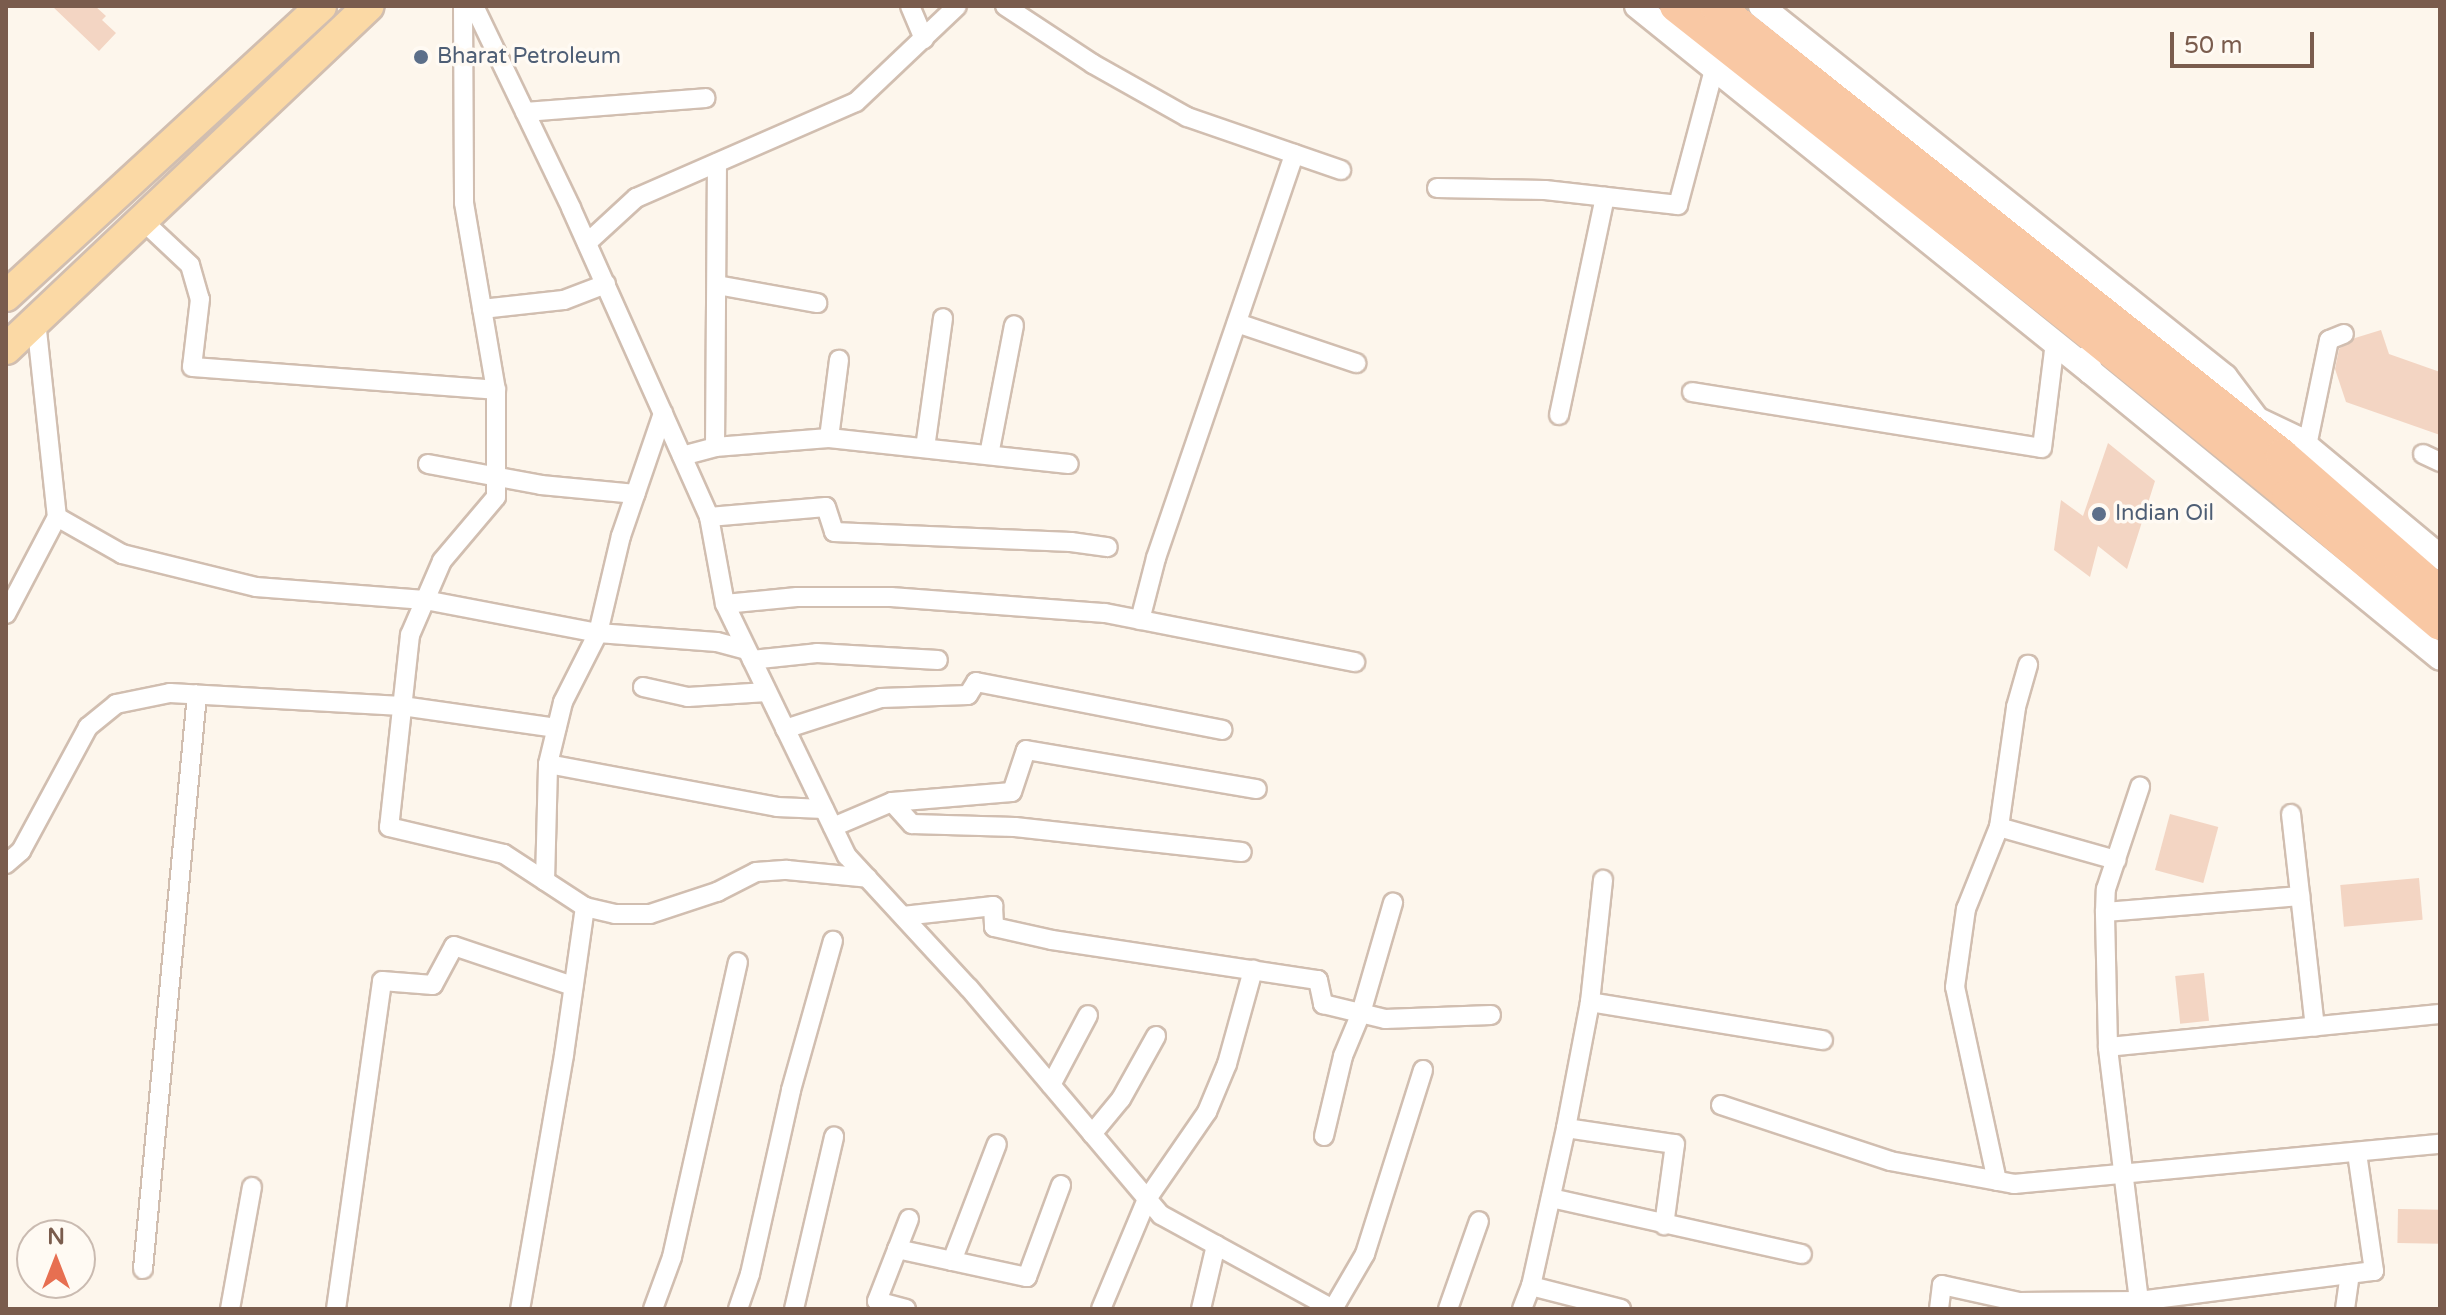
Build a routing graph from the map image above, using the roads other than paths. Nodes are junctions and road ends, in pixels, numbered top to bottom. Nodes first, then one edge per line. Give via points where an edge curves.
1 (321, 6) edge
2 (369, 6) edge
3 (463, 6) edge
4 (474, 6) edge
5 (910, 6) edge
6 (957, 6) edge
7 (1005, 6) edge
8 (1637, 6) edge
9 (1676, 6) edge
10 (1716, 6) edge
11 (1761, 6) edge
12 (924, 39) junction
13 (1715, 66) junction
14 (705, 98) dead end
15 (525, 112) junction
16 (1294, 154) junction
17 (717, 163) junction
18 (1341, 170) dead end
19 (1437, 188) dead end
20 (1605, 197) junction
21 (142, 220) junction
22 (587, 243) junction
23 (606, 284) junction
24 (717, 285) junction
25 (7, 294) edge
26 (817, 303) dead end
27 (482, 309) junction
28 (943, 318) dead end
29 (36, 321) junction
30 (1237, 323) junction
31 (1014, 325) dead end
32 (2344, 334) dead end
33 (2064, 336) junction
34 (6, 349) edge
35 (839, 360) dead end
36 (1356, 363) dead end
37 (2105, 365) junction
38 (2217, 387) junction
39 (496, 390) junction
40 (1692, 392) dead end
41 (663, 413) junction
42 (1559, 415) dead end
43 (829, 438) junction
44 (715, 447) junction
45 (925, 448) junction
46 (989, 455) junction
47 (682, 456) junction
48 (2295, 462) junction
49 (428, 464) dead end
50 (1069, 464) dead end
51 (496, 477) junction
52 (636, 494) junction
53 (57, 517) junction
54 (709, 517) junction
55 (1108, 547) dead end
56 (2440, 557) edge
57 (2440, 593) edge
58 (425, 600) junction
59 (725, 604) junction
60 (6, 614) edge
61 (1140, 620) junction
62 (2440, 624) edge
63 (598, 633) junction
64 (749, 655) junction
65 (2440, 658) edge
66 (938, 660) dead end
67 (1355, 662) dead end
68 (2028, 665) dead end
69 (643, 687) dead end
70 (767, 692) junction
71 (197, 695) junction
72 (402, 706) junction
73 (556, 728) junction
74 (785, 729) junction
75 (1222, 730) dead end
76 (548, 764) junction
77 (2140, 787) dead end
78 (1257, 789) dead end
79 (892, 802) junction
80 (824, 809) junction
81 (2291, 814) dead end
82 (833, 827) junction
83 (1999, 827) junction
84 (1242, 852) dead end
85 (2116, 860) junction
86 (6, 864) edge
87 (868, 878) junction
88 (1603, 880) dead end
89 (545, 881) junction
90 (2300, 896) junction
91 (1393, 903) dead end
92 (585, 907) junction
93 (2105, 912) junction
94 (903, 916) junction
95 (833, 941) dead end
96 (738, 962) dead end
97 (1253, 970) junction
98 (573, 986) junction
99 (1590, 1002) junction
100 (1361, 1013) junction
101 (2440, 1014) edge
102 (1088, 1015) dead end
103 (1491, 1015) dead end
104 (2315, 1027) junction
105 (1156, 1036) dead end
106 (1823, 1040) dead end
107 (2108, 1047) junction
108 (1423, 1070) dead end
109 (1051, 1085) junction
110 (1721, 1105) dead end
111 (1566, 1128) junction
112 (1092, 1134) junction
113 (1324, 1136) dead end
114 (834, 1137) dead end
115 (997, 1144) dead end
116 (2440, 1144) edge
117 (2357, 1153) junction
118 (2124, 1176) junction
119 (1997, 1181) junction
120 (1061, 1185) dead end
121 (252, 1187) dead end
122 (1551, 1198) junction
123 (1147, 1199) junction
124 (909, 1219) dead end
125 (1479, 1221) dead end
126 (1664, 1225) junction
127 (1216, 1245) junction
128 (897, 1249) junction
129 (1802, 1254) dead end
130 (952, 1261) junction
131 (143, 1269) dead end
132 (2350, 1274) junction
133 (1531, 1286) junction
134 (1308, 1302) edge
135 (2139, 1305) edge
136 (2019, 1306) edge
137 (526, 1308) edge
138 (230, 1309) edge
139 (336, 1309) edge
140 (653, 1309) edge
141 (738, 1309) edge
142 (794, 1309) edge
143 (906, 1309) edge
144 (1101, 1309) edge
145 (1201, 1309) edge
146 (1333, 1309) edge
147 (1448, 1309) edge
148 (1522, 1309) edge
149 (1621, 1309) edge
150 (1939, 1309) edge
151 (2345, 1309) edge

1 - 25 main road
2 - 21 main road
3 - 27 street via 464,203
4 - 15 street
5 - 12 street
6 - 12 street
7 - 16 street via 1187,117
8 - 13 street
9 - 33 highway
10 - 38 highway
11 - 38 street
12 - 17 street via 856,102
13 - 20 street via 1678,205
13 - 33 street
14 - 15 street
15 - 22 street
16 - 18 street
16 - 30 street
17 - 22 street via 636,198
17 - 24 street
19 - 20 street
20 - 42 street
21 - 29 main road
21 - 39 street via 190,265 200,299 192,367
22 - 23 street
23 - 27 street via 564,300
23 - 41 street
24 - 26 street
24 - 44 street
27 - 39 street
28 - 45 street
29 - 34 main road
29 - 53 street
30 - 36 street
30 - 61 street via 1156,558
31 - 46 street
32 - 48 street via 2329,340
33 - 37 highway
33 - 40 street via 2042,448
35 - 43 street
37 - 48 highway
37 - 65 street
38 - 48 highway
38 - 48 street via 2258,420
39 - 51 street
41 - 47 street
41 - 52 street
43 - 44 street
43 - 45 street
44 - 47 street
45 - 46 street
46 - 50 street
47 - 54 street
48 - 56 street
48 - 57 highway
48 - 62 highway
49 - 51 street
51 - 52 street
51 - 58 street via 496,497 442,561
52 - 63 street
53 - 58 street via 122,554 256,587
53 - 60 street
54 - 55 street via 826,507 834,532
54 - 59 street
58 - 63 street
58 - 72 street via 410,635
59 - 61 street via 891,597
59 - 64 street
61 - 67 street
63 - 64 street via 717,642
63 - 73 street via 563,702
64 - 66 street
64 - 70 street
68 - 83 street via 2016,707
69 - 70 street via 688,697
70 - 74 street
71 - 72 street
71 - 86 street via 170,693 116,704 88,727 21,851
71 - 131 street
72 - 73 street
72 - 89 street via 389,827 504,854
73 - 76 street
74 - 75 street via 881,698 968,695 976,682
74 - 80 street
76 - 80 street via 777,807
76 - 89 street
77 - 85 street
78 - 79 street via 1026,750 1012,792
79 - 82 street
79 - 84 street via 912,824 1015,827
80 - 82 street
81 - 90 street
82 - 87 street via 847,856
83 - 85 street
83 - 119 street via 1966,909 1955,987
85 - 93 street
87 - 92 street via 756,872 717,892 650,914
87 - 94 street
88 - 99 street
89 - 92 street
90 - 93 street
90 - 104 street
91 - 100 street
92 - 98 street
93 - 107 street
94 - 97 street via 993,906 994,927
94 - 109 street
95 - 141 street
96 - 140 street via 672,1257
97 - 100 street via 1318,980 1323,1004
97 - 123 street via 1227,1064 1207,1112
98 - 137 street
98 - 139 street via 454,946 433,985 382,981
99 - 106 street
99 - 111 street
100 - 103 street via 1385,1019
100 - 113 street via 1343,1056
101 - 104 street
102 - 109 street
104 - 107 street
105 - 112 street via 1121,1099
107 - 118 street
108 - 146 street via 1365,1254
109 - 112 street
110 - 119 street via 1890,1161
111 - 122 street
111 - 126 street via 1675,1144
112 - 123 street
114 - 142 street
115 - 130 street
116 - 117 street
117 - 118 street
117 - 132 street via 2374,1271
118 - 119 street
118 - 135 street
120 - 130 street via 1027,1277
121 - 138 street
122 - 126 street
122 - 133 street
123 - 127 street via 1161,1215
123 - 144 street
124 - 128 street
125 - 147 street
126 - 129 street
127 - 134 street
127 - 145 street
128 - 130 street
128 - 143 street via 877,1301
132 - 135 street
132 - 151 street
133 - 148 street
133 - 149 street
134 - 146 street
135 - 136 street
136 - 150 street via 1942,1285

